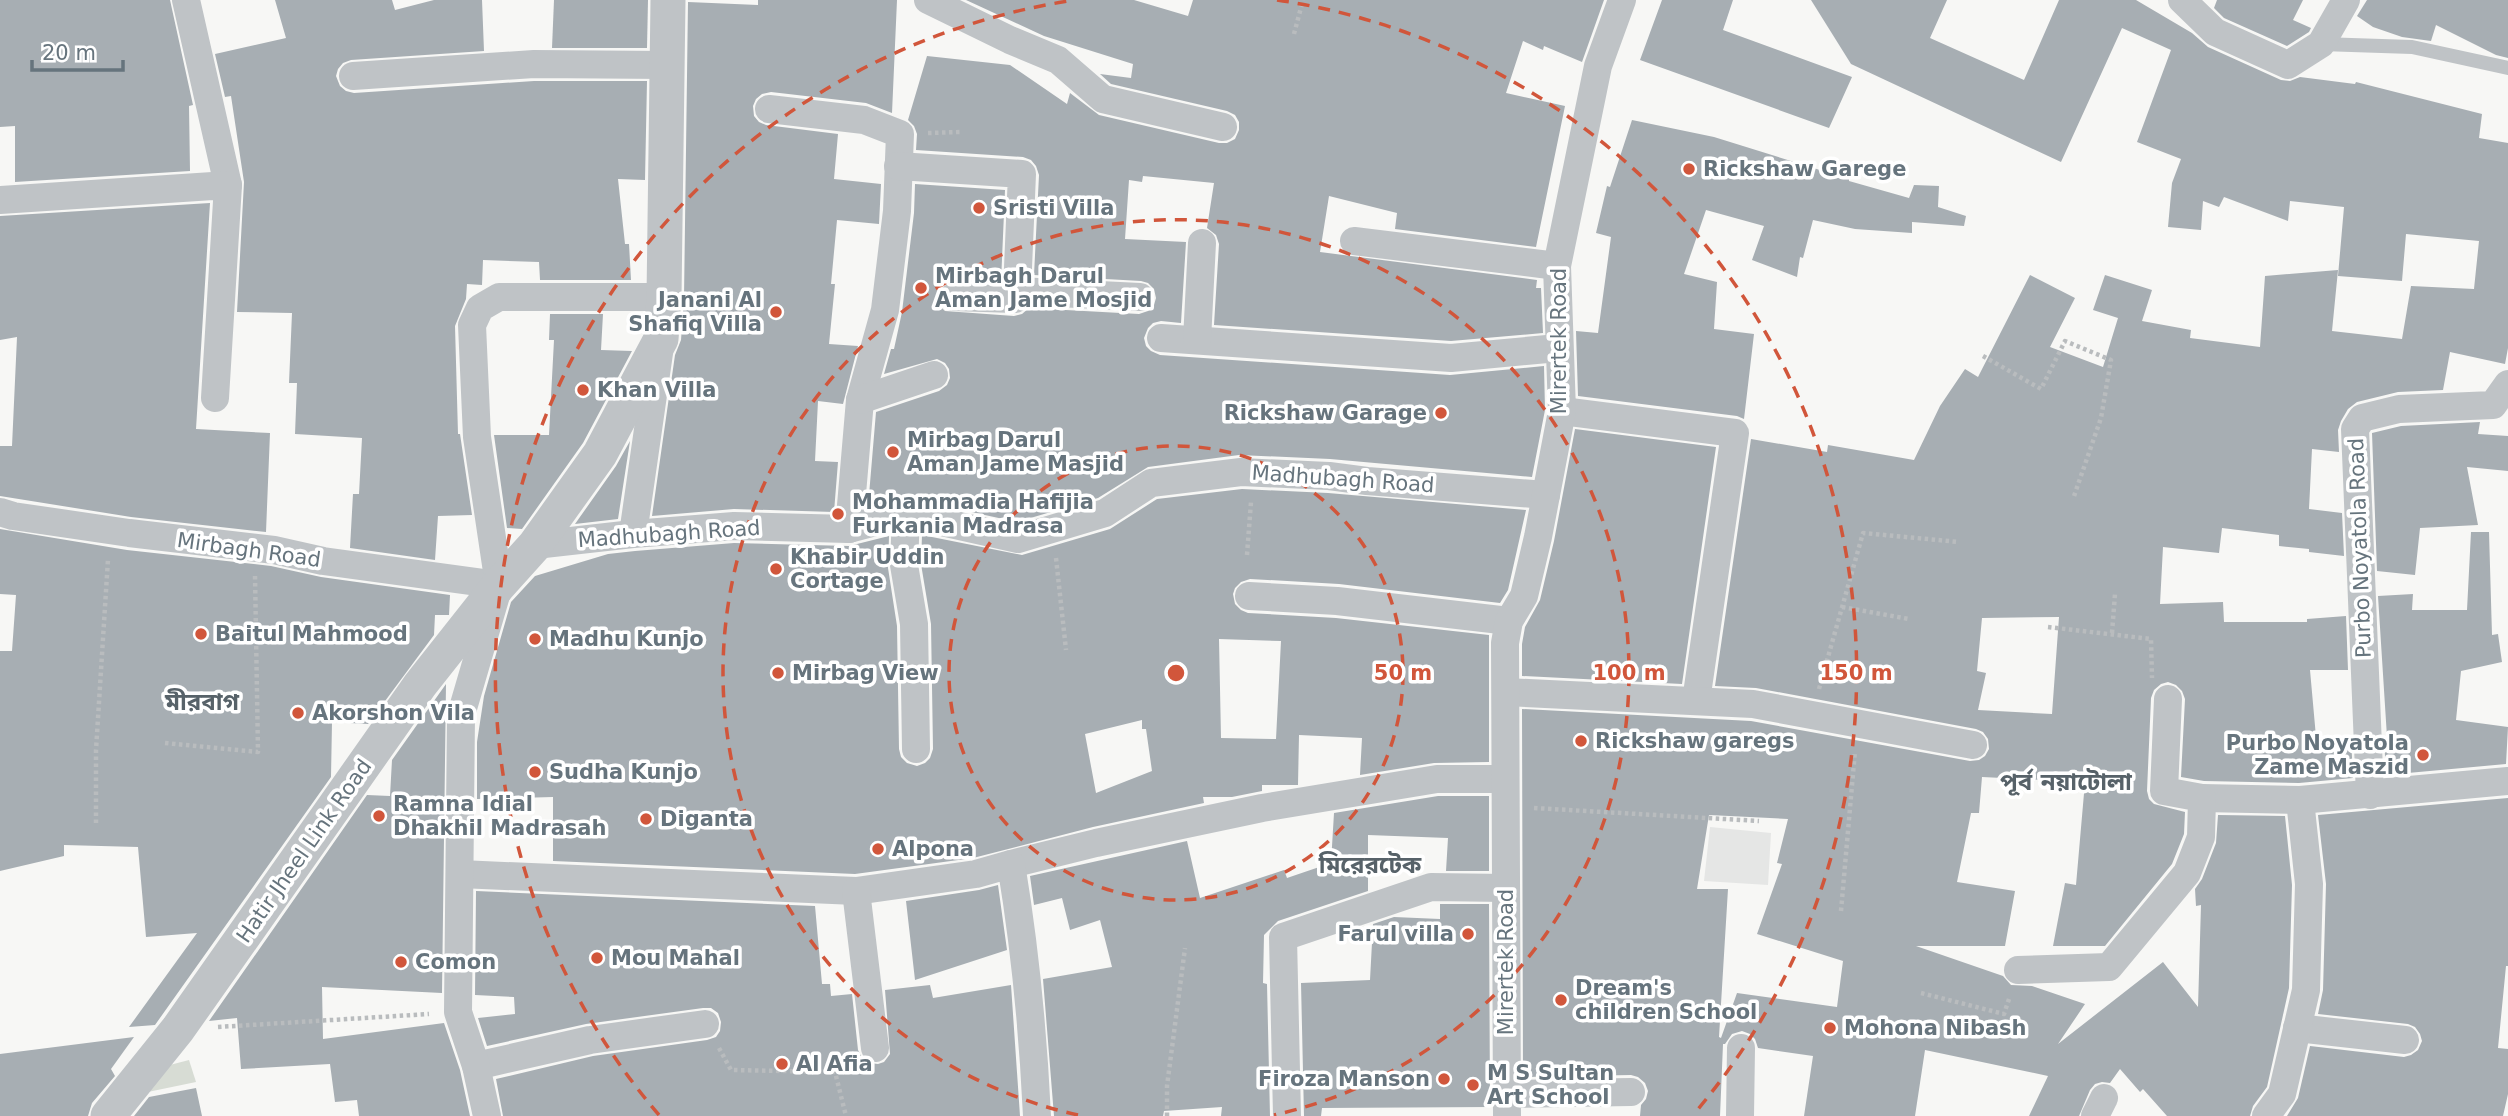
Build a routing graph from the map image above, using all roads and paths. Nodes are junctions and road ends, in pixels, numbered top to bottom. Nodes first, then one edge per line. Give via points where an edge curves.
1 (186, 0) edge
2 (668, 0) edge
3 (928, 0) edge
4 (1303, 0) edge
5 (1622, 0) edge
6 (2182, 0) edge
7 (2346, 0) edge
8 (1294, 34) dead end
9 (2321, 44) junction
10 (668, 65) junction
11 (2508, 68) edge
12 (352, 76) dead end
13 (769, 109) dead end
14 (1223, 128) dead end
15 (898, 166) junction
16 (228, 185) junction
17 (0, 200) edge
18 (1354, 241) dead end
19 (1202, 243) dead end
20 (1557, 266) junction
21 (1017, 291) junction
22 (664, 297) junction
23 (953, 297) dead end
24 (1140, 297) dead end
25 (1161, 338) dead end
26 (661, 339) junction
27 (1196, 340) junction
28 (1558, 348) junction
29 (1983, 356) dead end
30 (934, 375) dead end
31 (2508, 384) edge
32 (215, 398) dead end
33 (860, 400) junction
34 (1562, 411) junction
35 (1252, 490) dead end
36 (1546, 495) junction
37 (2073, 499) dead end
38 (0, 512) edge
39 (906, 514) junction
40 (849, 529) junction
41 (1052, 529) junction
42 (110, 530) junction
43 (633, 534) junction
44 (1959, 542) dead end
45 (535, 545) junction
46 (255, 549) junction
47 (1247, 555) dead end
48 (499, 585) junction
49 (2115, 594) dead end
50 (1249, 596) dead end
51 (1842, 607) junction
52 (1909, 619) dead end
53 (1509, 621) junction
54 (2048, 627) dead end
55 (2112, 633) junction
56 (1066, 650) dead end
57 (1506, 692) junction
58 (2168, 699) joint
59 (1696, 701) junction
60 (1812, 713) junction
61 (1858, 722) junction
62 (165, 743) dead end
63 (1973, 745) dead end
64 (916, 749) dead end
65 (1506, 779) junction
66 (2508, 781) edge
67 (2370, 795) junction
68 (2202, 798) junction
69 (2300, 800) junction
70 (1506, 808) junction
71 (1759, 821) dead end
72 (96, 823) dead end
73 (1011, 864) junction
74 (460, 874) junction
75 (1506, 888) junction
76 (856, 891) junction
77 (1840, 911) dead end
78 (1185, 947) dead end
79 (2109, 967) junction
80 (2018, 970) joint
81 (2090, 992) dead end
82 (1921, 993) dead end
83 (458, 1012) junction
84 (705, 1024) joint
85 (2297, 1028) junction
86 (178, 1030) junction
87 (2405, 1040) dead end
88 (875, 1048) dead end
89 (1741, 1048) dead end
90 (476, 1066) junction
91 (1631, 1092) dead end
92 (1507, 1105) edge
93 (108, 1116) edge
94 (487, 1116) edge
95 (846, 1116) edge
96 (1037, 1116) edge
97 (1167, 1116) edge
98 (1287, 1116) edge
99 (1740, 1116) edge
100 (2266, 1116) edge

1 - 16 street
2 - 10 street
3 - 14 street via 1058,60 1103,99
4 - 8 path
5 - 20 street, Mirertek Road via 1598,66
6 - 9 street via 2215,32 2288,65
7 - 9 street
9 - 11 lane via 2412,47
10 - 12 street via 534,64
10 - 22 street
13 - 15 street via 864,120 900,134
15 - 21 street via 1022,174
15 - 33 street via 885,310
16 - 17 street
16 - 32 street
18 - 20 street
19 - 27 street
20 - 28 street, Mirertek Road
21 - 23 street via 1015,299
21 - 24 street
22 - 26 street
22 - 48 street via 499,297 480,308 472,325 477,437
25 - 27 street
26 - 43 street
26 - 45 street via 600,454
27 - 28 street via 1451,358
28 - 34 street, Mirertek Road
29 - 37 path via 2041,389 2064,341 2111,360 2101,418
30 - 33 street
31 - 67 street, Purbo Noyatola Road via 2493,405 2399,410 2362,418 2355,429
33 - 40 street
34 - 36 street, Mirertek Road
34 - 59 street via 1735,433
35 - 47 path
36 - 41 street, Madhubagh Road via 1241,472 1151,483 1105,513
36 - 53 street, Mirertek Road via 1524,596
38 - 42 street, Mirbagh Road
39 - 40 street, Madhubagh Road
39 - 41 street, Madhubagh Road via 1018,539
39 - 64 street via 904,565 914,624
40 - 43 street, Madhubagh Road via 734,526
41 - 56 path
42 - 46 street, Mirbagh Road
42 - 72 path
43 - 45 street, Madhubagh Road
44 - 51 path via 1863,533
45 - 48 street
46 - 48 street, Mirbagh Road
46 - 62 path via 258,752
48 - 74 street via 461,715
48 - 86 street, Hatir Jheel Link Road via 420,685
49 - 55 path
50 - 53 street
51 - 52 path
51 - 60 path
53 - 57 street, Mirertek Road
54 - 55 path
55 - 58 path via 2151,639 2154,688
57 - 59 street
57 - 65 street, Mirertek Road
58 - 68 street via 2164,791
59 - 60 street
60 - 61 street
61 - 63 street
61 - 77 path
65 - 70 street, Mirertek Road
65 - 73 street via 1437,779 1262,808
66 - 67 street
67 - 69 street
68 - 69 street
68 - 79 street via 2202,837 2188,873
69 - 85 street via 2309,884 2306,990
70 - 71 path
70 - 75 street, Mirertek Road
73 - 76 street via 976,874
73 - 96 street via 1027,973
74 - 76 street
74 - 83 street
75 - 92 street, Mirertek Road
75 - 98 street via 1431,887 1283,937
76 - 88 street
78 - 97 path
79 - 80 street
79 - 81 street
80 - 82 path via 2004,1014
83 - 86 path
83 - 90 street
84 - 90 street via 590,1040
84 - 95 path via 731,1070 835,1072
85 - 87 street
85 - 100 street via 2282,1094
86 - 93 street, Hatir Jheel Link Road
89 - 99 street
90 - 94 street
91 - 92 street

